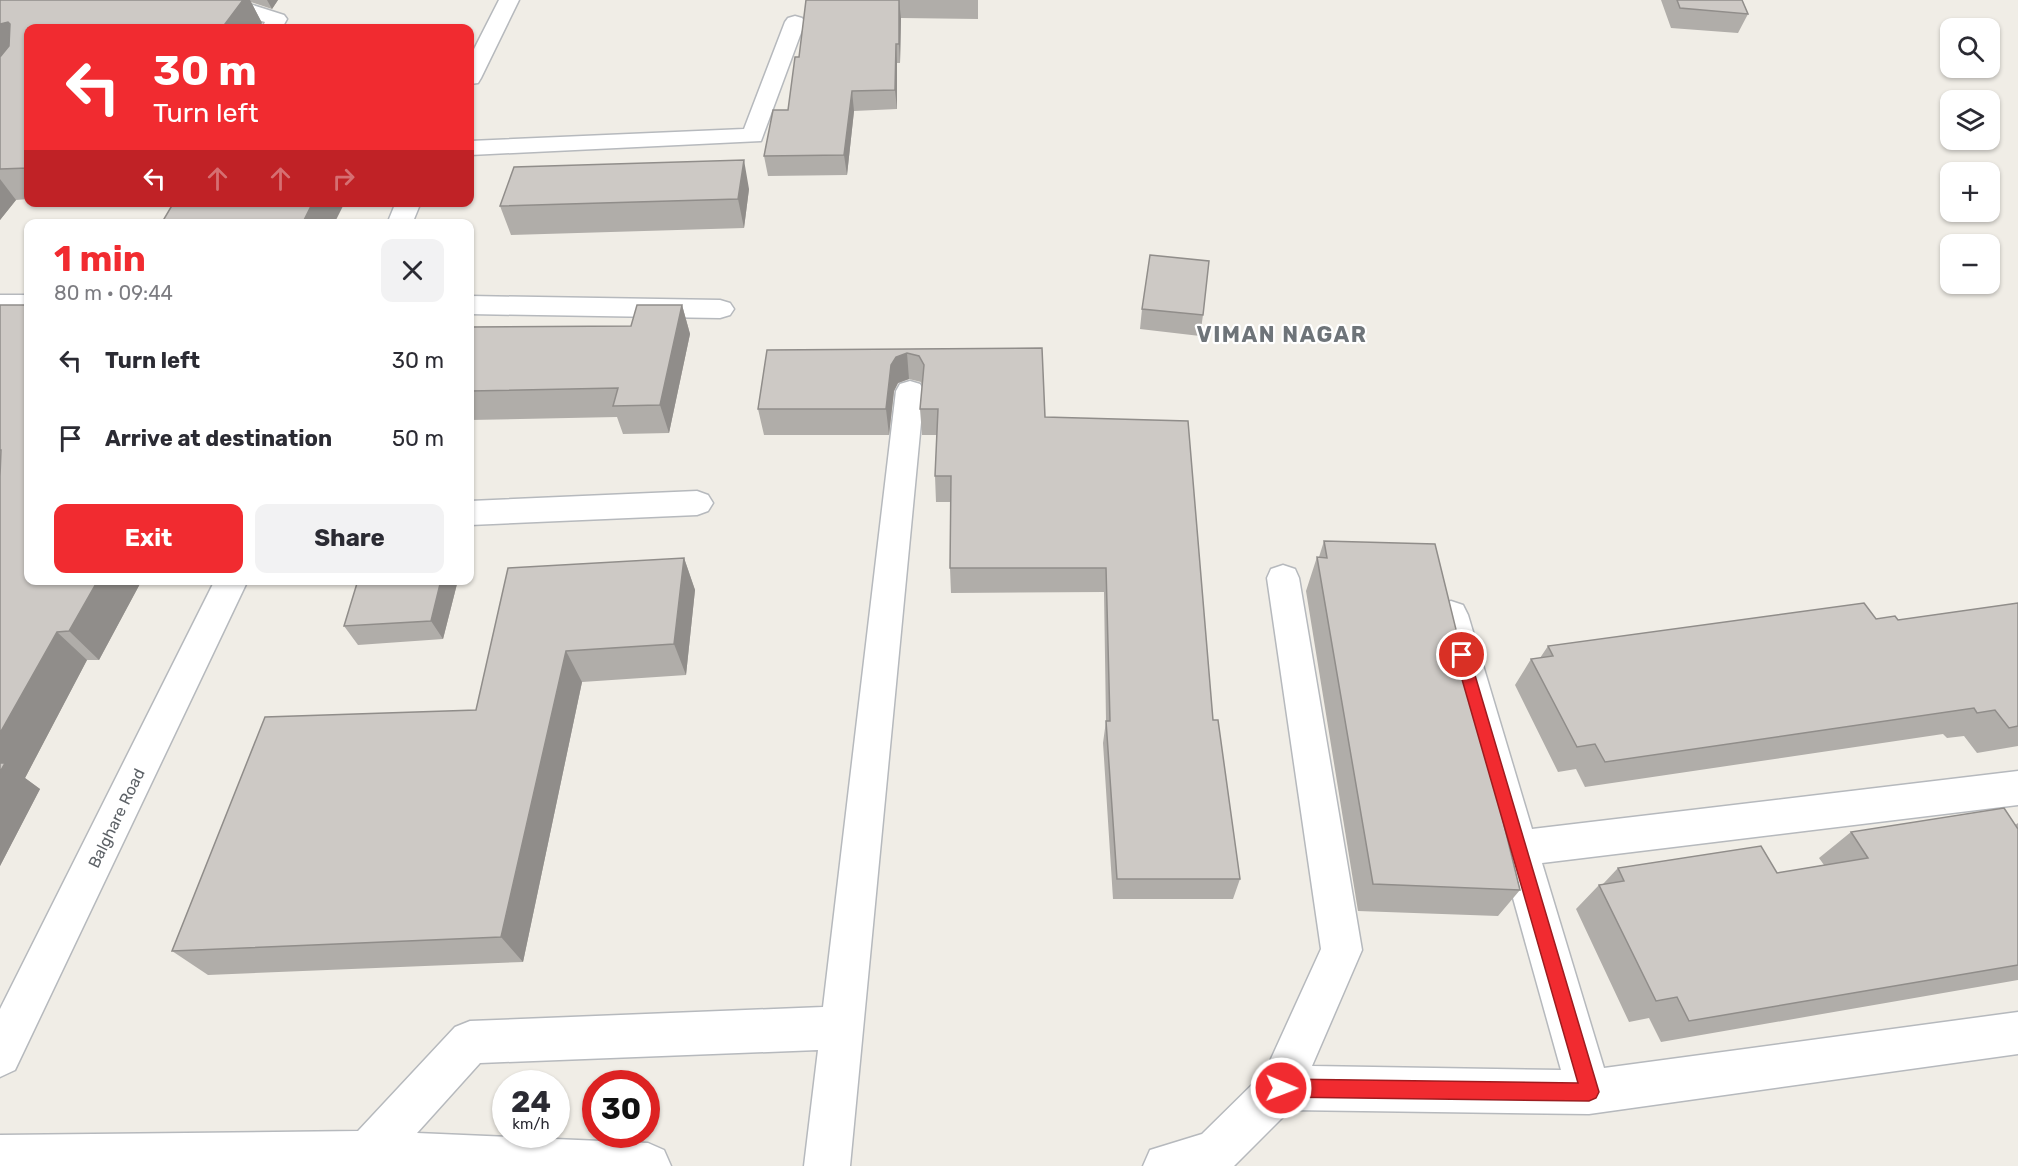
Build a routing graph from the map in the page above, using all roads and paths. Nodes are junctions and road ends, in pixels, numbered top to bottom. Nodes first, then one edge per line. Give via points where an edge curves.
1 (227, 0) edge
2 (509, 0) edge
3 (795, 22) dead end
4 (274, 24) edge
5 (474, 70) edge
6 (474, 148) edge
7 (0, 304) edge
8 (24, 304) edge
9 (474, 305) edge
10 (720, 309) dead end
11 (910, 391) dead end
12 (697, 503) dead end
13 (474, 513) edge
14 (1283, 579) dead end
15 (230, 585) edge
16 (1444, 591) edge
17 (2018, 788) edge
18 (1965, 795) junction
19 (1989, 831) edge
20 (1519, 848) junction
21 (842, 1028) junction
22 (2018, 1033) edge
23 (0, 1055) edge
24 (1281, 1088) junction
25 (1589, 1092) junction
26 (0, 1158) edge
27 (367, 1160) edge
28 (648, 1166) edge
29 (827, 1166) edge
30 (1167, 1166) edge

1 - 4 street via 225,4 277,18
2 - 5 street
3 - 6 street via 753,136
7 - 8 street
9 - 10 street
11 - 21 street
12 - 13 street
14 - 24 street via 1342,950
15 - 23 street, Balghare Road
16 - 20 street
17 - 18 street
18 - 19 street
18 - 20 street
20 - 25 street
21 - 27 street via 470,1042
21 - 29 street
22 - 25 street
24 - 25 street
24 - 30 street via 1215,1154
26 - 27 street
27 - 28 street

